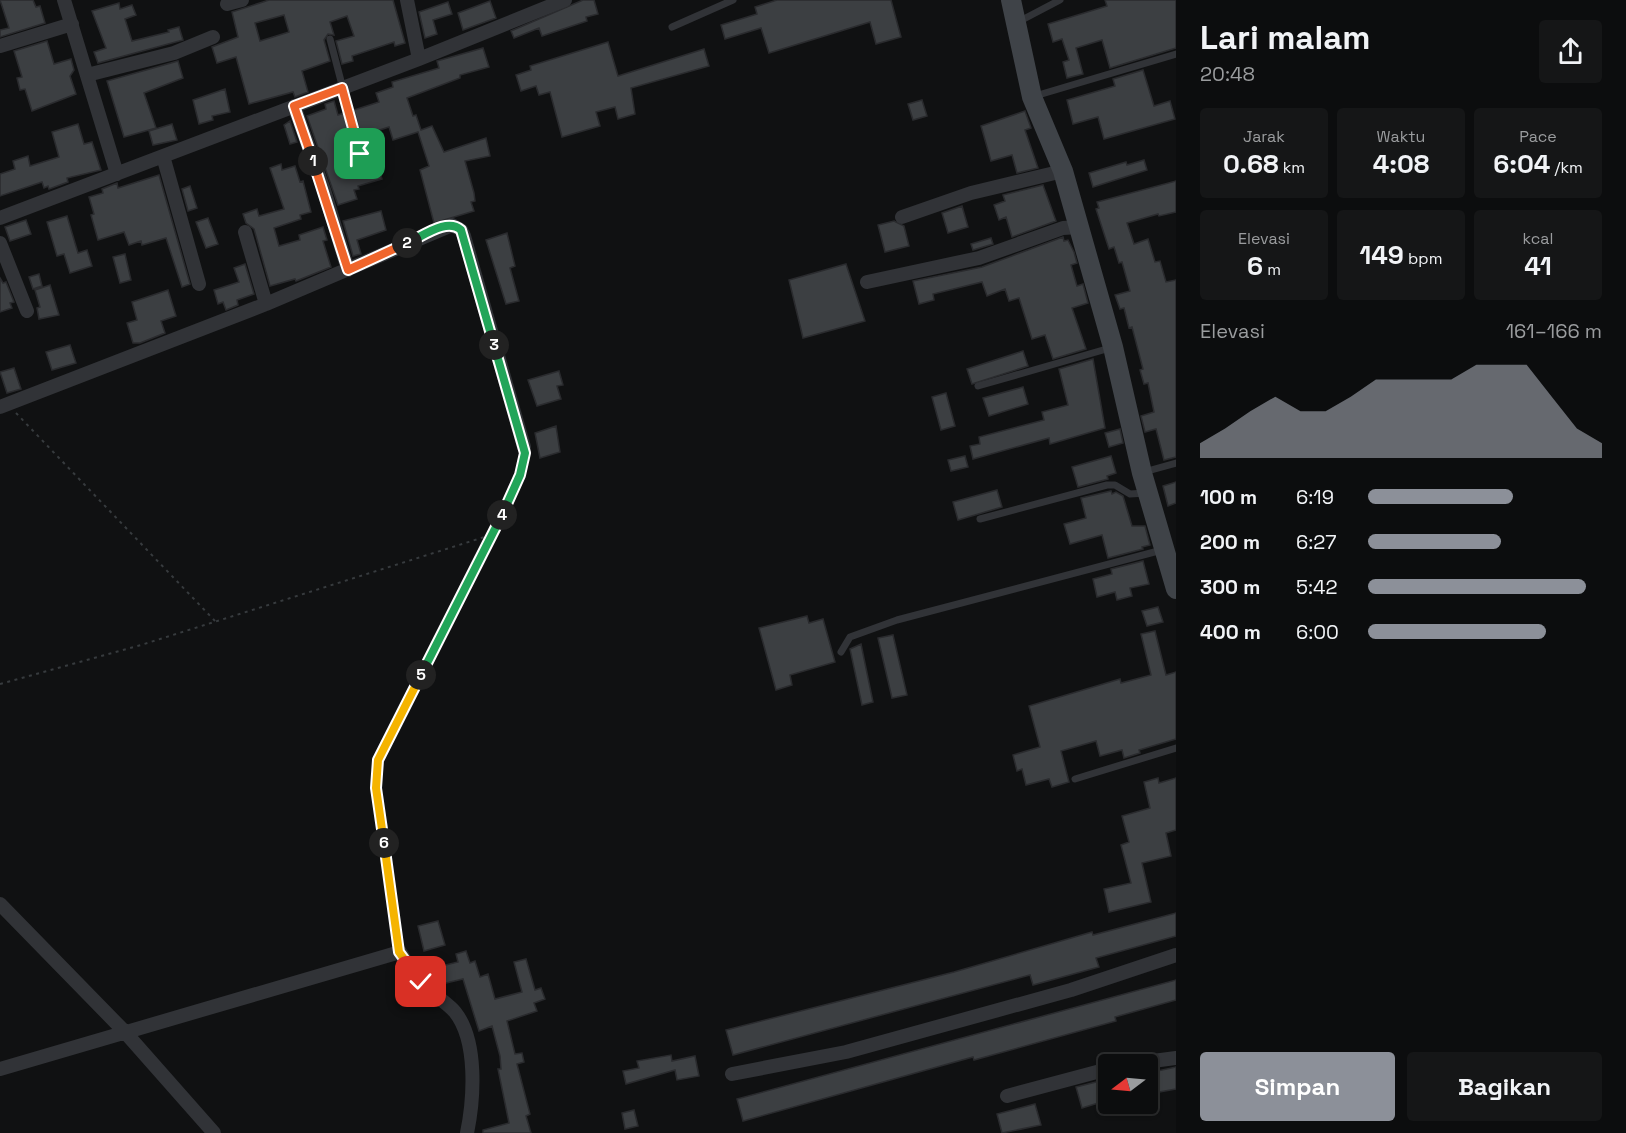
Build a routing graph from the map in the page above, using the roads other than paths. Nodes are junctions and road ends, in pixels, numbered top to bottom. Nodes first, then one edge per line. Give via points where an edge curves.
1 (64, 0) edge
2 (242, 0) edge
3 (407, 0) edge
4 (565, 0) edge
5 (733, 0) edge
6 (1011, 0) edge
7 (1060, 0) edge
8 (227, 4) dead end
9 (1017, 22) junction
10 (72, 24) junction
11 (672, 27) dead end
12 (213, 37) dead end
13 (330, 39) dead end
14 (0, 46) edge
15 (1176, 54) edge
16 (419, 59) junction
17 (87, 75) junction
18 (342, 88) junction
19 (1032, 97) junction
20 (294, 106) junction
21 (360, 154) dead end
22 (163, 156) junction
23 (1063, 171) junction
24 (117, 174) junction
25 (902, 217) dead end
26 (0, 218) edge
27 (1079, 226) junction
28 (245, 232) dead end
29 (0, 243) edge
30 (348, 270) junction
31 (867, 282) dead end
32 (199, 284) dead end
33 (266, 303) junction
34 (27, 311) dead end
35 (1113, 347) junction
36 (978, 386) dead end
37 (4, 406) edge
38 (524, 447) road end
39 (1176, 463) edge
40 (1142, 473) junction
41 (1148, 493) junction
42 (980, 519) dead end
43 (1166, 546) junction
44 (1176, 589) edge
45 (840, 652) dead end
46 (1176, 748) edge
47 (1075, 780) dead end
48 (0, 904) edge
49 (1176, 955) edge
50 (124, 1031) junction
51 (1176, 1058) edge
52 (1158, 1060) edge
53 (0, 1069) edge
54 (1098, 1072) edge
55 (732, 1074) dead end
56 (1007, 1096) dead end
57 (214, 1133) edge
58 (467, 1133) edge

1 - 10 street
2 - 8 street
3 - 16 street
4 - 16 street
5 - 11 lane
6 - 9 street
7 - 9 lane
9 - 19 street
10 - 14 street
10 - 17 street
12 - 17 street via 174,53
13 - 18 lane
15 - 19 lane
16 - 18 street
17 - 24 street
18 - 20 street
18 - 21 lane
19 - 23 street
20 - 22 street
20 - 30 street
22 - 24 street
22 - 32 street
23 - 25 street via 971,193
23 - 27 street
24 - 26 street
27 - 31 street via 979,258
27 - 35 street
28 - 33 street
29 - 34 street
30 - 33 street
30 - 38 street via 447,225 461,230
33 - 37 street
35 - 36 lane
35 - 40 street
39 - 40 lane
40 - 41 street
41 - 42 lane via 1130,495 1115,485 1107,485
41 - 43 street
43 - 44 street
43 - 45 lane via 897,620 850,637
46 - 47 lane
48 - 50 street
49 - 55 street via 1071,990 846,1052
50 - 53 street
50 - 57 street
50 - 58 street via 399,952 421,982 461,1021 473,1083
51 - 52 street
54 - 56 street

